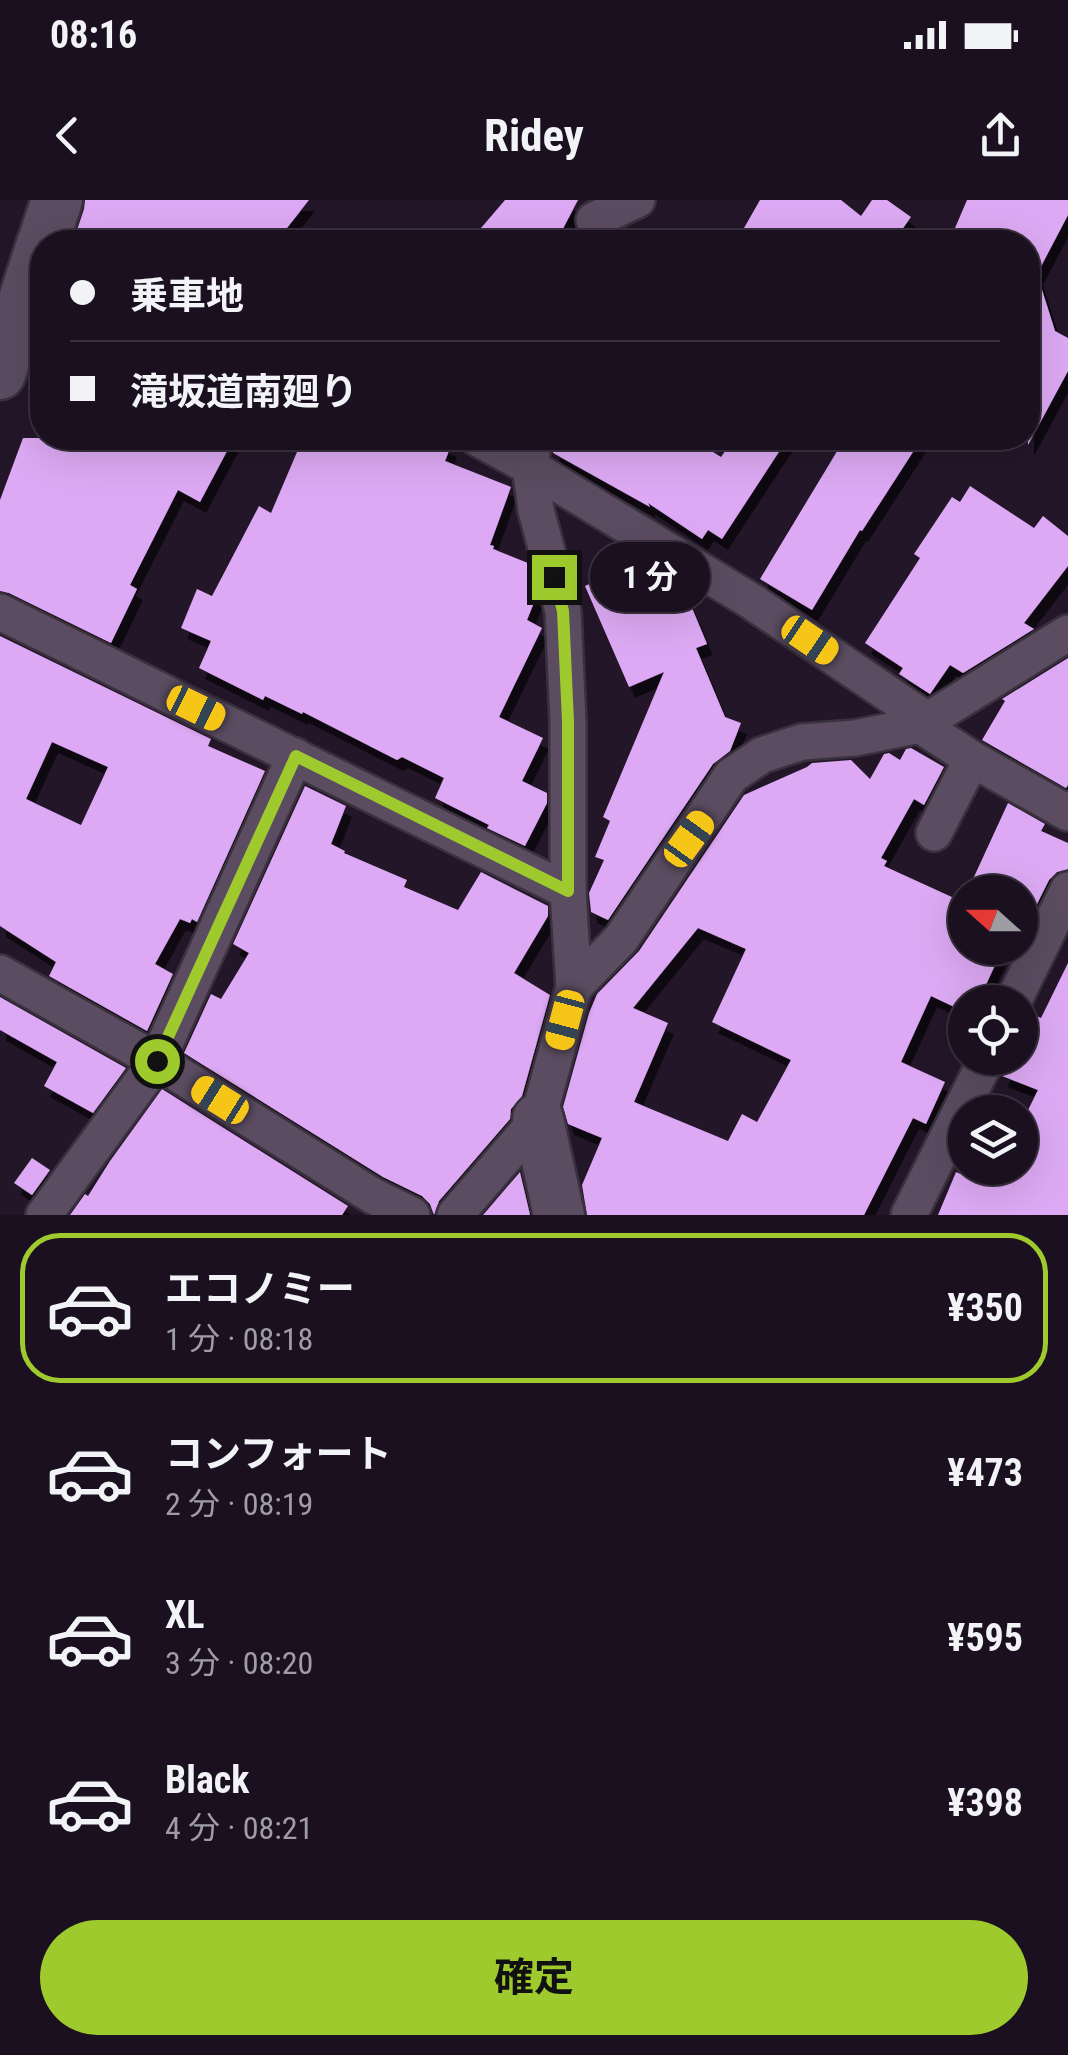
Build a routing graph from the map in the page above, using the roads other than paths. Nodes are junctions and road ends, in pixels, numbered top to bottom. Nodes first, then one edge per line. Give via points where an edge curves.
1 (57, 200) edge
2 (637, 200) edge
3 (591, 221) edge
4 (47, 230) edge
5 (30, 283) edge
6 (0, 374) edge
7 (532, 452) edge
8 (0, 612) edge
9 (1068, 633) edge
10 (923, 722) junction
11 (296, 756) junction
12 (972, 760) junction
13 (1068, 813) edge
14 (934, 833) dead end
15 (1068, 890) edge
16 (568, 891) junction
17 (0, 973) edge
18 (1022, 985) edge
19 (574, 987) junction
20 (157, 1061) junction
21 (979, 1075) edge
22 (538, 1118) junction
23 (44, 1215) edge
24 (412, 1215) edge
25 (456, 1215) edge
26 (560, 1215) edge
27 (909, 1215) edge

1 - 4 main road
2 - 3 street
5 - 6 main road
7 - 10 street
7 - 16 street via 536,510 563,611
8 - 11 street
9 - 10 street
10 - 12 street
10 - 19 street via 802,742 762,755 731,776 622,939
11 - 16 street
11 - 20 street
12 - 13 street
12 - 14 street
15 - 18 street
16 - 19 street
17 - 20 street
19 - 22 street
20 - 23 street
20 - 24 street
21 - 27 street
22 - 25 street
22 - 26 main road

